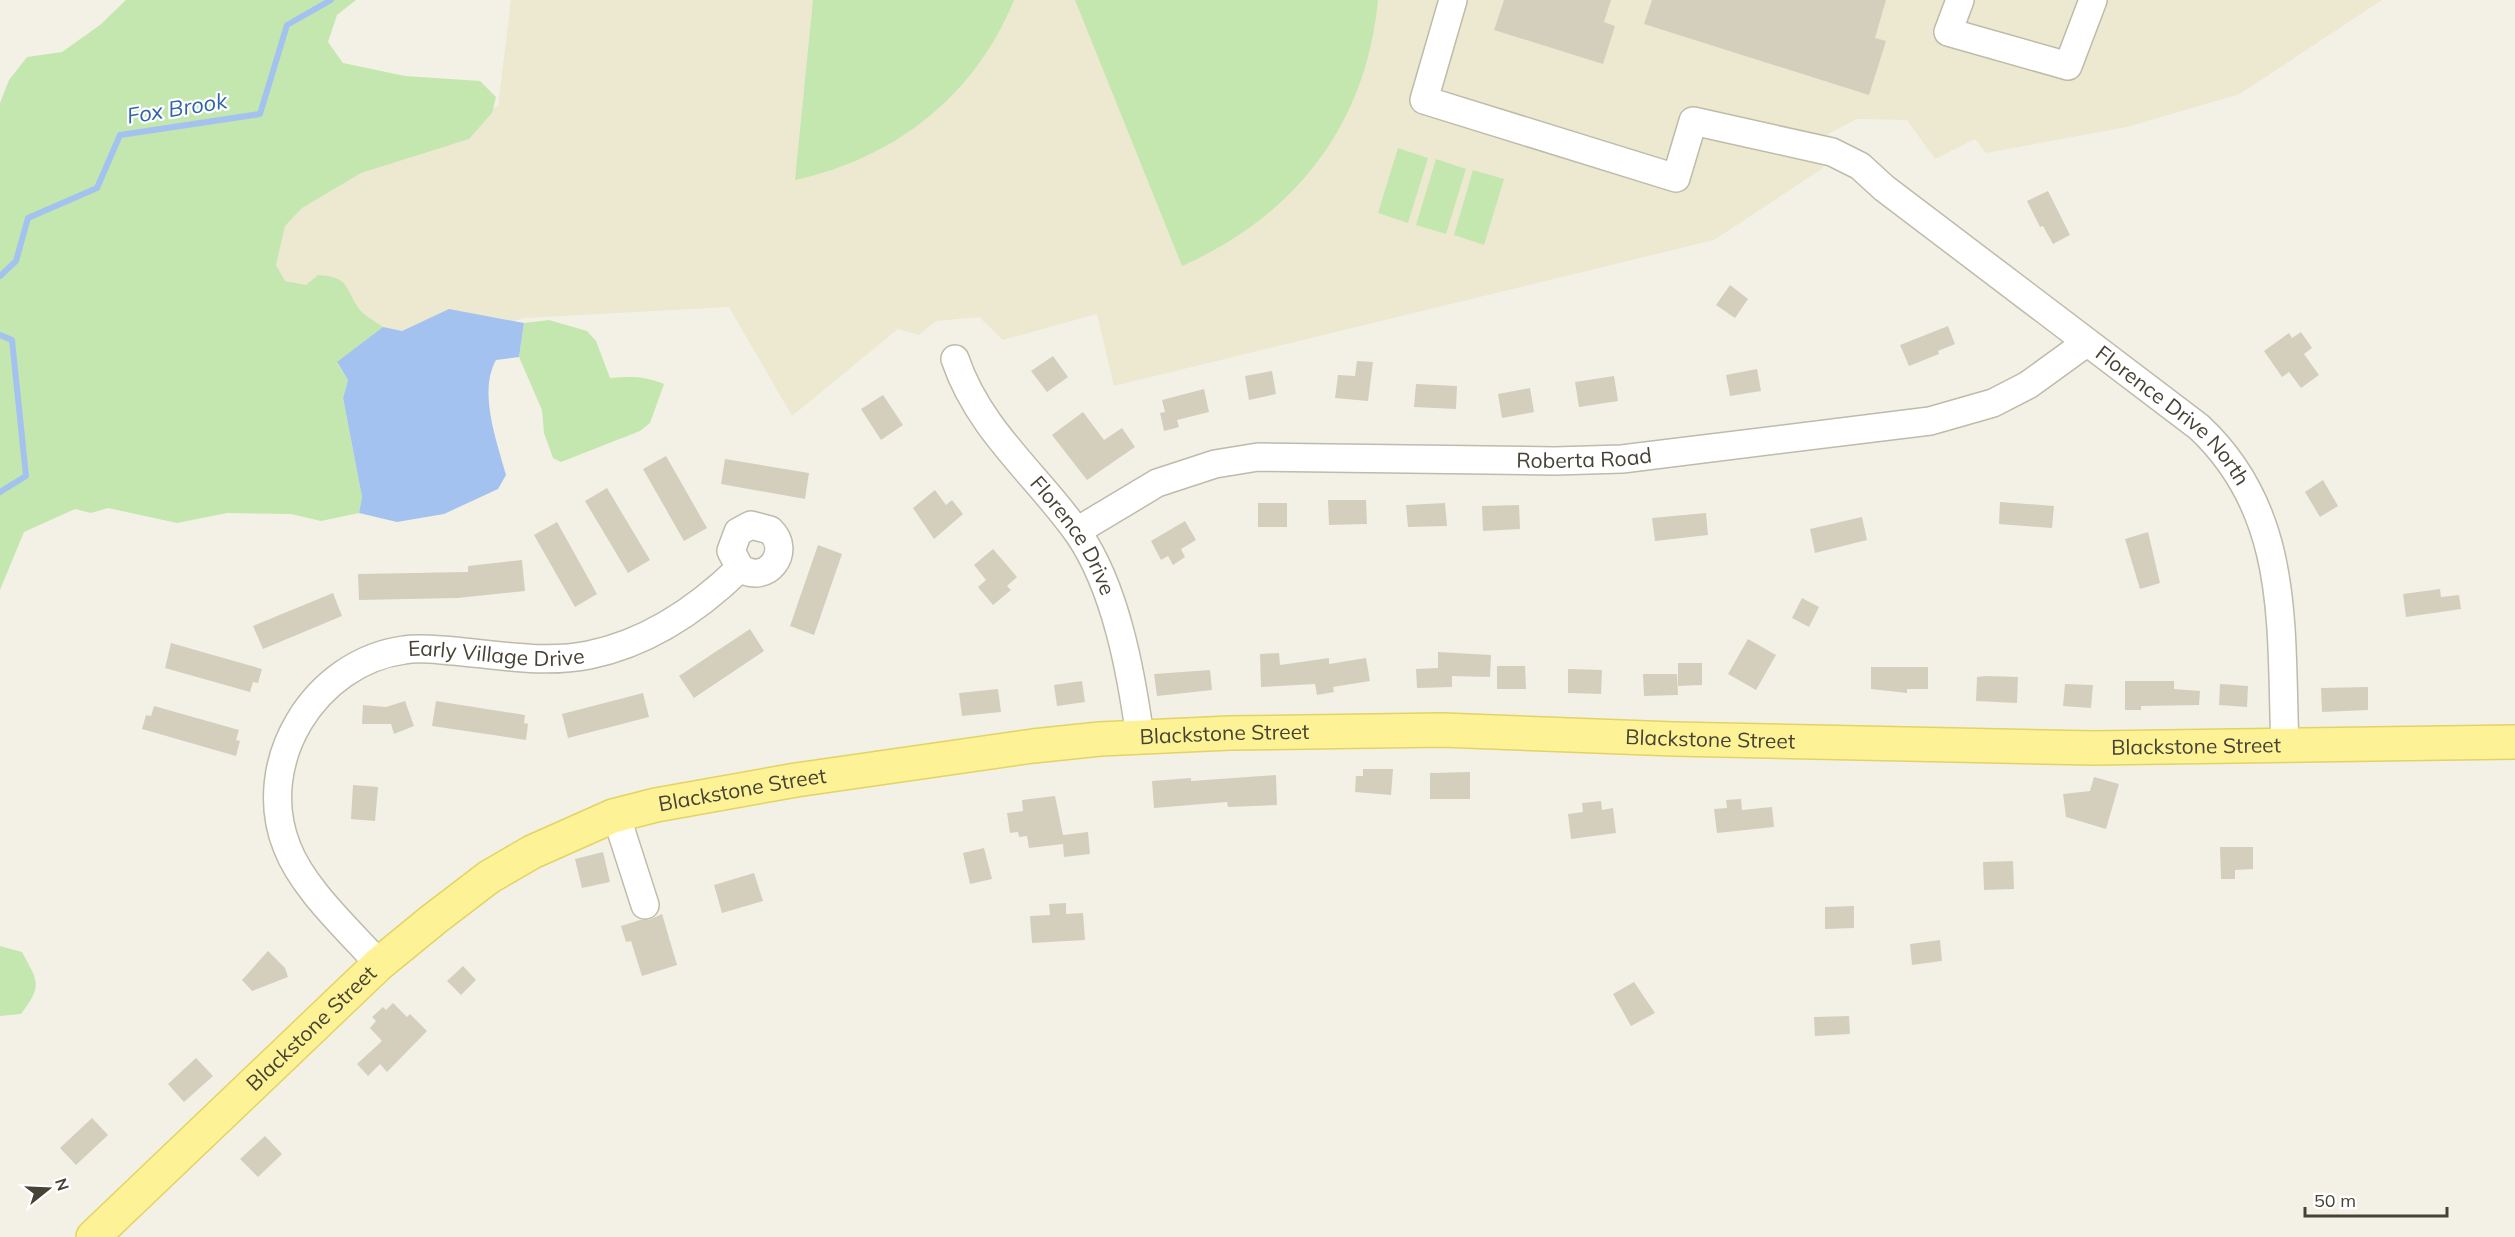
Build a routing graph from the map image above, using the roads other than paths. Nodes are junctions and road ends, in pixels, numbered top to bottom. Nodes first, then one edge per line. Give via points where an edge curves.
1 (1453, 0) edge
2 (1960, 0) edge
3 (2093, 0) edge
4 (2086, 343) junction
5 (955, 359) dead end
6 (1077, 531) junction
7 (740, 568) dead end
8 (1140, 737) junction
9 (2515, 742) edge
10 (2285, 746) junction
11 (616, 815) junction
12 (645, 905) dead end
13 (379, 964) junction
14 (93, 1237) edge

1 - 4 street, Florence Drive North via 1424,100 1676,178 1693,121 1832,152 1860,166
2 - 3 street via 1948,32 2068,66
4 - 6 street, Roberta Road via 2028,385 1993,403 1930,421 1622,459 1258,457 1184,472 1156,483
4 - 10 street, Florence Drive North via 2199,427 2245,482 2264,525 2277,576
5 - 6 street, Florence Drive via 976,408
6 - 8 street, Florence Drive via 1113,611 1131,680
7 - 13 street, Early Village Drive via 693,610 618,647 555,659 419,649 373,657 341,675 312,700 293,729 283,761 278,781 280,826 286,847 306,881
8 - 10 main road, Blackstone Street via 1374,729 2083,748
8 - 11 main road, Blackstone Street via 1032,746 796,780
9 - 10 main road, Blackstone Street
11 - 12 street
11 - 13 main road, Blackstone Street via 574,831 489,877
13 - 14 main road, Blackstone Street

